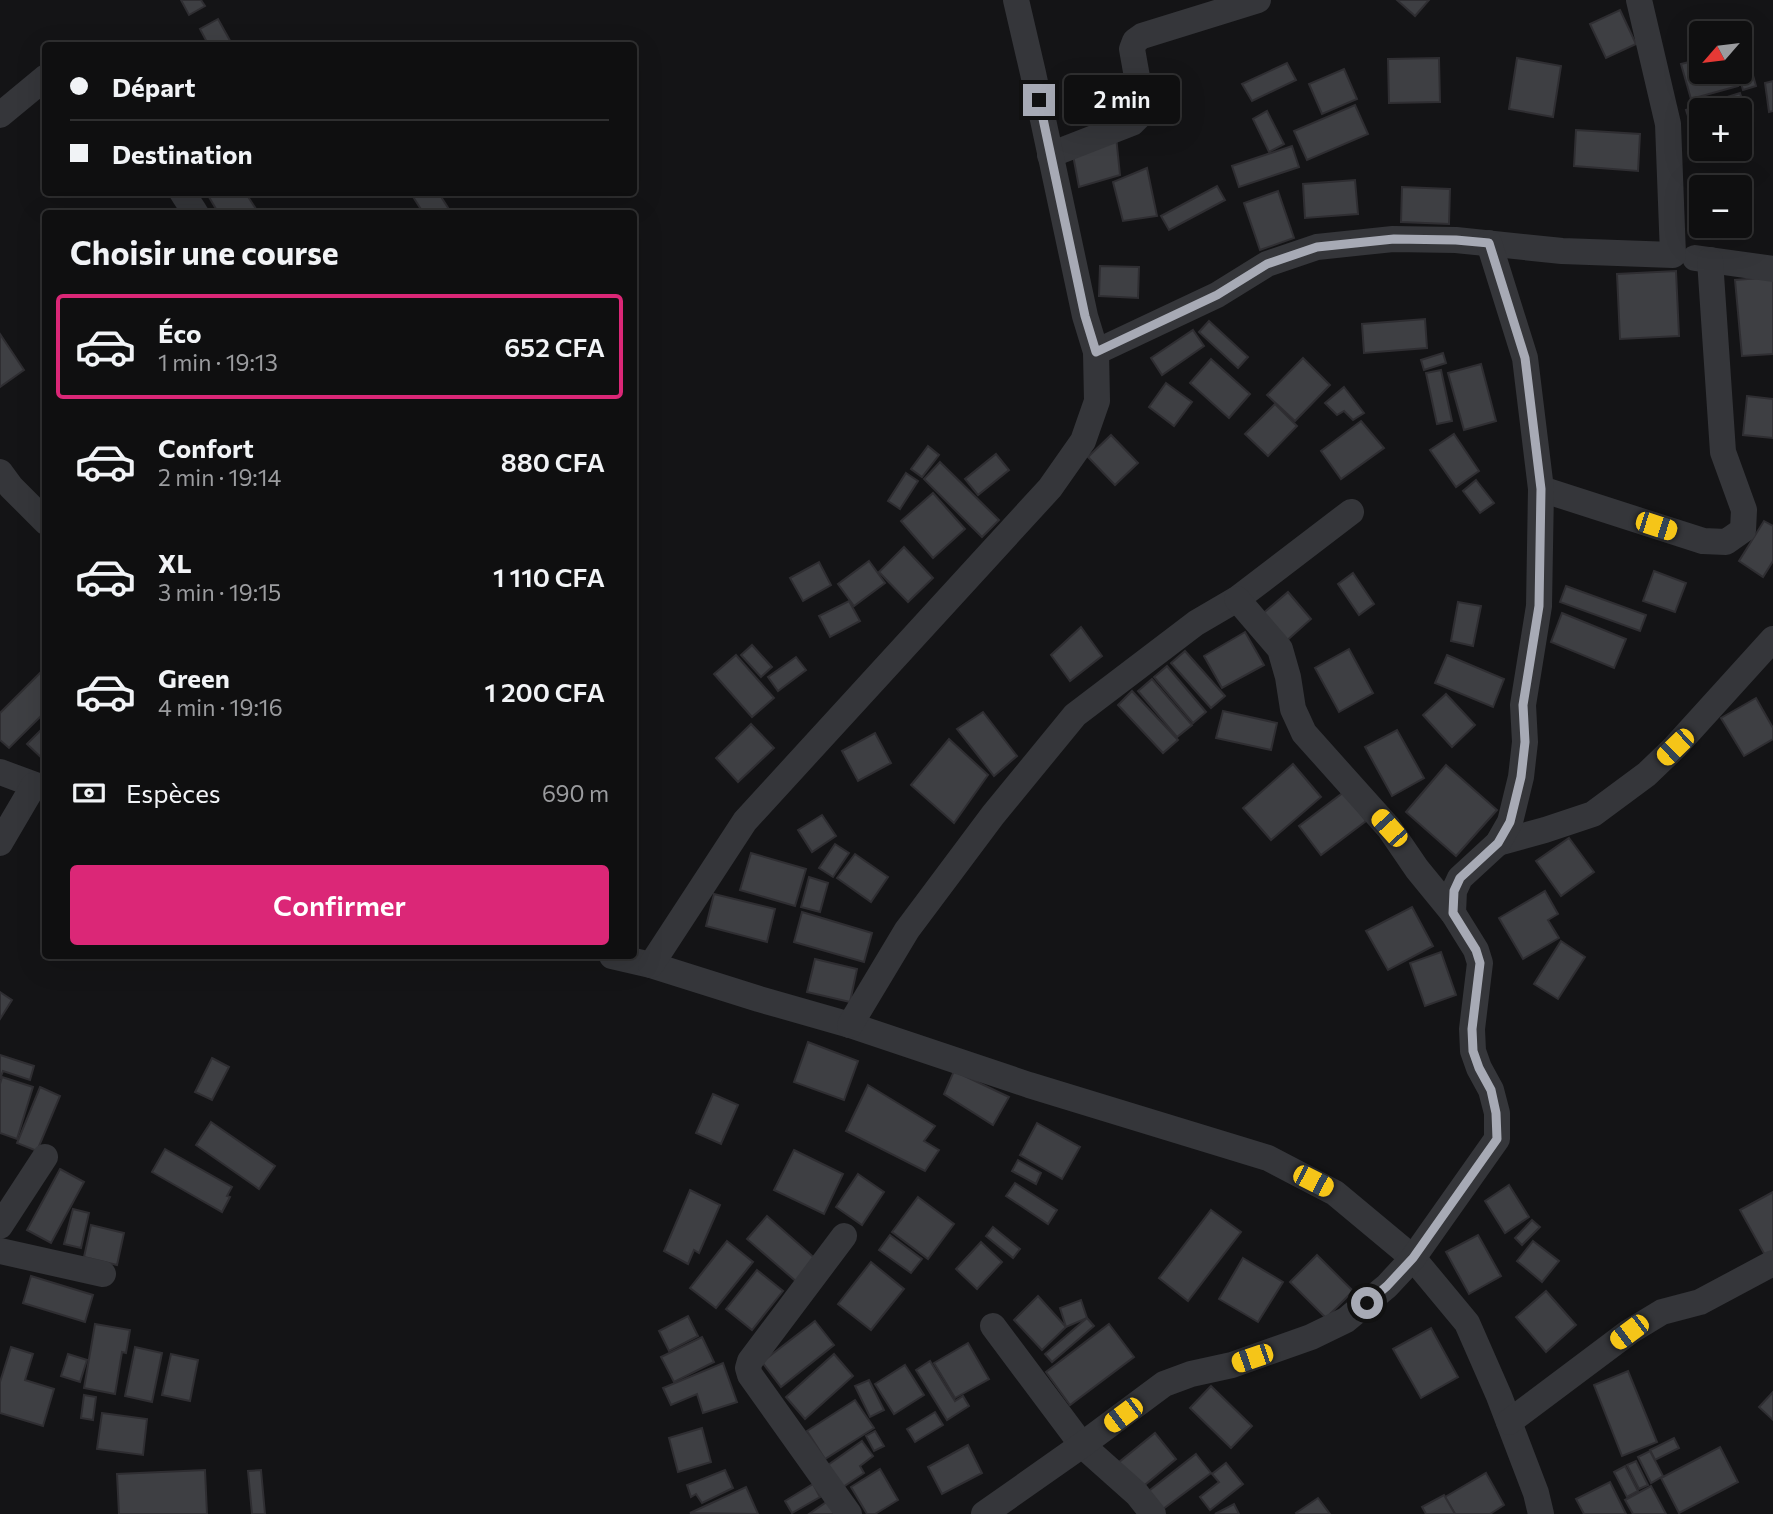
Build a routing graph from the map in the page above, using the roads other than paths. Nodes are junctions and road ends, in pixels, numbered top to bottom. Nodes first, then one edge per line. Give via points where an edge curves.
1 (1016, 0) edge
2 (1258, 0) edge
3 (1639, 0) edge
4 (42, 80) edge
5 (0, 115) edge
6 (1050, 155) junction
7 (1489, 243) junction
8 (1673, 255) junction
9 (1710, 260) junction
10 (1773, 269) edge
11 (1096, 352) junction
12 (0, 472) edge
13 (1541, 489) junction
14 (1351, 512) dead end
15 (42, 518) edge
16 (1237, 599) junction
17 (1773, 639) edge
18 (0, 772) edge
19 (40, 787) edge
20 (0, 843) edge
21 (1498, 843) junction
22 (1453, 913) junction
23 (625, 959) edge
24 (651, 965) junction
25 (850, 1025) junction
26 (45, 1157) dead end
27 (0, 1226) edge
28 (844, 1236) dead end
29 (0, 1251) edge
30 (1413, 1258) junction
31 (1773, 1264) edge
32 (103, 1274) dead end
33 (993, 1326) dead end
34 (1509, 1422) junction
35 (1082, 1445) junction
36 (849, 1514) edge
37 (984, 1514) edge
38 (1153, 1514) edge
39 (1541, 1514) edge

1 - 6 street
2 - 6 street via 1135,41 1132,50 1142,105 1139,116 1132,123
3 - 8 street via 1668,124
4 - 5 street
6 - 11 street
7 - 8 street
7 - 11 street via 1394,239 1317,247 1267,264 1217,295
7 - 13 street via 1525,358
8 - 9 street
9 - 10 street
9 - 13 street via 1723,452 1744,510 1743,530 1726,542 1703,541
11 - 24 street via 1097,401 1083,441 1050,488 745,821
12 - 15 street
13 - 21 street via 1539,606 1523,705 1521,777 1510,822
14 - 16 street
16 - 22 street via 1280,649 1293,709 1304,733 1389,828
16 - 25 street via 1196,623 1075,715 907,930
17 - 21 street via 1647,774 1593,814
18 - 19 street
19 - 20 street
21 - 22 street via 1460,878
22 - 30 street via 1480,963 1473,1051 1491,1090 1497,1139
23 - 24 street
24 - 25 street
25 - 30 street via 1268,1158 1335,1193
26 - 27 street
28 - 36 street via 747,1368
29 - 32 street
30 - 34 street via 1467,1323
30 - 35 street via 1346,1320 1232,1365 1164,1384
31 - 34 street via 1700,1302 1662,1312
33 - 35 street
34 - 39 street
35 - 37 street
35 - 38 street

